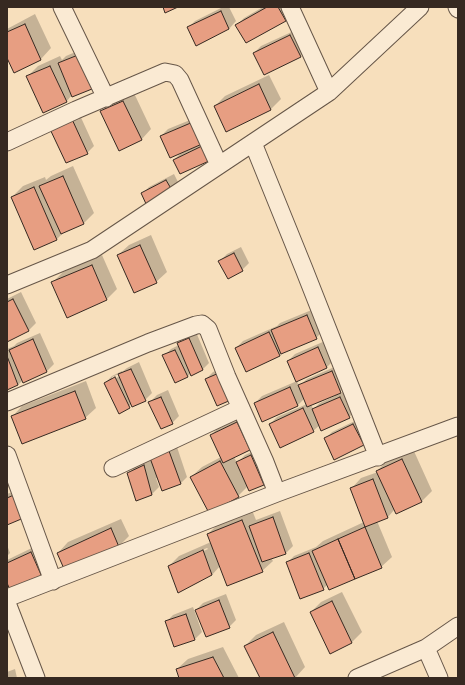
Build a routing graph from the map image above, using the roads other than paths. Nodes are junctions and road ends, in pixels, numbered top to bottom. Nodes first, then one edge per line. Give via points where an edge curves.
1 (62, 7) edge
2 (290, 7) edge
3 (420, 7) edge
4 (329, 92) junction
5 (106, 98) junction
6 (7, 142) edge
7 (253, 143) junction
8 (219, 165) junction
9 (7, 285) edge
10 (7, 402) edge
11 (241, 408) junction
12 (458, 426) edge
13 (7, 455) edge
14 (378, 456) junction
15 (114, 468) dead end
16 (277, 493) junction
17 (53, 581) junction
18 (7, 598) edge
19 (7, 603) edge
20 (458, 626) edge
21 (426, 648) junction
22 (36, 678) edge
23 (356, 678) edge
24 (439, 678) edge

1 - 5 street
2 - 4 street
3 - 4 street
4 - 7 street
5 - 6 street
5 - 8 street via 165,72 175,74
7 - 8 street
7 - 14 street
8 - 9 street via 92,250
10 - 11 street via 148,343 202,324 208,329
11 - 15 street
11 - 16 street
12 - 14 street
13 - 17 street
14 - 16 street
16 - 17 street
17 - 18 street
19 - 22 street
20 - 21 street
21 - 23 street
21 - 24 street

